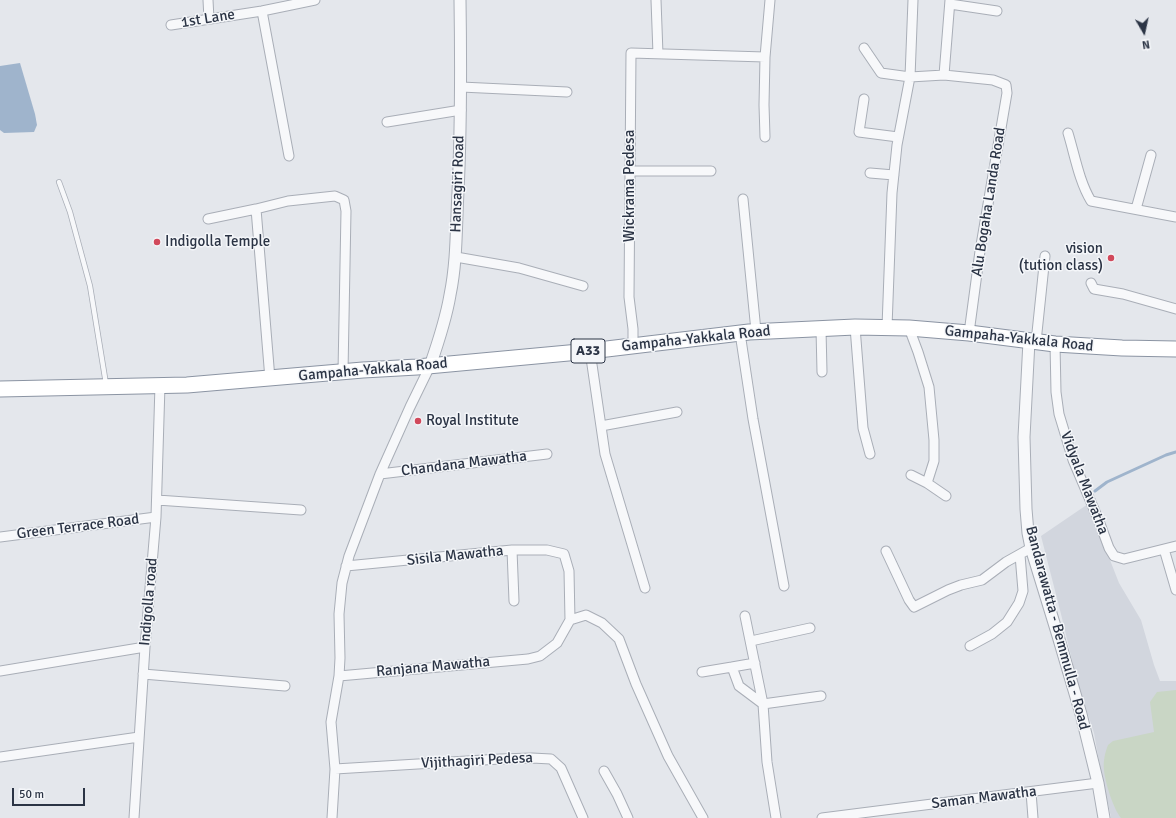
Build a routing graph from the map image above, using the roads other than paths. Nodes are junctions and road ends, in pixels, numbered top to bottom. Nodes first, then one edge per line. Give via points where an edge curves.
1 (208, 0) edge
2 (315, 0) edge
3 (460, 0) edge
4 (656, 0) edge
5 (770, 0) edge
6 (912, 0) edge
7 (950, 2) edge
8 (262, 11) junction
9 (997, 11) dead end
10 (209, 19) junction
11 (171, 25) dead end
12 (864, 48) dead end
13 (658, 54) junction
14 (765, 57) junction
15 (944, 76) junction
16 (910, 77) junction
17 (461, 86) junction
18 (567, 92) dead end
19 (864, 99) dead end
20 (461, 110) junction
21 (387, 122) dead end
22 (1068, 133) dead end
23 (765, 137) dead end
24 (898, 137) junction
25 (1151, 155) dead end
26 (289, 156) dead end
27 (630, 171) junction
28 (711, 171) dead end
29 (870, 173) dead end
30 (894, 175) junction
31 (59, 182) dead end
32 (743, 199) dead end
33 (256, 209) junction
34 (1136, 209) junction
35 (1176, 217) edge
36 (208, 219) dead end
37 (1045, 256) dead end
38 (456, 257) junction
39 (1090, 283) dead end
40 (583, 286) dead end
41 (1176, 309) edge
42 (855, 327) junction
43 (887, 327) junction
44 (909, 328) junction
45 (821, 329) junction
46 (756, 332) junction
47 (740, 333) junction
48 (969, 333) junction
49 (1032, 341) junction
50 (1055, 344) junction
51 (633, 346) junction
52 (1176, 349) edge
53 (590, 351) junction
54 (430, 366) junction
55 (343, 372) junction
56 (822, 372) dead end
57 (270, 379) junction
58 (160, 385) junction
59 (107, 387) junction
60 (0, 389) edge
61 (677, 412) dead end
62 (601, 426) junction
63 (548, 454) dead end
64 (870, 454) dead end
65 (380, 474) junction
66 (912, 475) dead end
67 (927, 483) junction
68 (946, 496) dead end
69 (156, 500) junction
70 (301, 510) dead end
71 (156, 517) junction
72 (0, 537) edge
73 (1176, 546) edge
74 (1031, 548) junction
75 (1164, 549) junction
76 (512, 550) junction
77 (886, 551) dead end
78 (1020, 555) junction
79 (346, 566) junction
80 (784, 586) dead end
81 (645, 588) dead end
82 (1176, 590) edge
83 (514, 601) dead end
84 (745, 616) dead end
85 (570, 620) junction
86 (810, 628) dead end
87 (750, 640) junction
88 (970, 646) dead end
89 (145, 647) junction
90 (755, 663) junction
91 (732, 667) junction
92 (0, 671) edge
93 (702, 672) dead end
94 (143, 674) junction
95 (339, 676) junction
96 (285, 686) dead end
97 (821, 696) dead end
98 (763, 704) junction
99 (139, 737) junction
100 (0, 757) edge
101 (335, 769) junction
102 (604, 771) dead end
103 (1098, 783) junction
104 (1031, 792) junction
105 (882, 814) edge
106 (134, 818) edge
107 (332, 818) edge
108 (583, 818) edge
109 (628, 818) edge
110 (703, 818) edge
111 (776, 818) edge
112 (822, 818) edge
113 (1033, 818) edge
114 (1104, 818) edge

1 - 10 street
2 - 8 street, 1st Lane
3 - 17 street, Hansagiri Road
4 - 13 street
5 - 14 street
6 - 16 street
7 - 9 street
7 - 15 street
8 - 10 street, 1st Lane
8 - 26 street
10 - 11 street, 1st Lane
12 - 16 street via 881,73
13 - 14 street
13 - 27 street, Wickrama Pedesa via 630,53
14 - 23 street
15 - 16 street
15 - 48 street, Alu Bogaha Landa Road via 993,80 1006,85 1007,93
16 - 24 street
17 - 18 street
17 - 20 street, Hansagiri Road
19 - 24 street via 859,132
20 - 21 street
20 - 38 street, Hansagiri Road
22 - 34 street via 1086,193 1091,201
24 - 30 street
25 - 34 street
27 - 28 street
27 - 51 street, Wickrama Pedesa via 629,297
29 - 30 street
30 - 43 street
31 - 59 lane via 90,286
32 - 46 street
33 - 36 street
33 - 55 street via 288,201 335,196 344,200 346,211
33 - 57 street
34 - 35 street
37 - 49 street
38 - 40 street via 519,268
38 - 54 street, Hansagiri Road via 445,320
39 - 41 street via 1094,289 1123,294
42 - 43 highway, Gampaha-Yakkala Road / A33
42 - 45 highway, Gampaha-Yakkala Road / A33
42 - 64 street via 863,428
43 - 44 highway, Gampaha-Yakkala Road / A33
44 - 48 highway, Gampaha-Yakkala Road / A33
44 - 67 street via 929,387 934,461
45 - 46 highway, Gampaha-Yakkala Road / A33
45 - 56 street
46 - 47 highway, Gampaha-Yakkala Road / A33
47 - 51 highway, Gampaha-Yakkala Road / A33
47 - 80 street
48 - 49 highway, Gampaha-Yakkala Road / A33
49 - 50 highway, Gampaha-Yakkala Road / A33
49 - 74 street, Bandarawatta - Bemmulla - Road via 1024,437 1026,509
50 - 52 highway, Gampaha-Yakkala Road / A33
50 - 75 street, Vidyala Mawatha via 1056,392 1065,437 1109,548 1114,556 1124,559
51 - 53 highway, Gampaha-Yakkala Road / A33
53 - 54 highway, Gampaha-Yakkala Road / A33
53 - 62 street
54 - 55 highway, Gampaha-Yakkala Road / A33
54 - 65 street
55 - 57 highway, Gampaha-Yakkala Road / A33
57 - 58 highway, Gampaha-Yakkala Road / A33
58 - 59 highway, Gampaha-Yakkala Road / A33
58 - 69 street, Indigolla road
59 - 60 highway, Gampaha-Yakkala Road / A33
61 - 62 street
62 - 81 street via 607,461
63 - 65 street, Chandana Mawatha
65 - 79 street
66 - 67 street
67 - 68 street
69 - 70 street
69 - 71 street, Indigolla road
71 - 72 street, Green Terrace Road
71 - 89 street, Indigolla road
73 - 75 street, Vidyala Mawatha
74 - 78 street
74 - 103 street, Bandarawatta - Bemmulla - Road via 1081,714
75 - 82 street
76 - 79 street, Sisila Mawatha
76 - 83 street
76 - 85 street, Sisila Mawatha via 547,550 564,554 569,571
77 - 78 street via 914,607 948,590 982,580
78 - 88 street via 1023,590 1019,603 1006,622 992,634
79 - 95 street via 339,614
84 - 87 street
85 - 95 street, Ranjana Mawatha via 557,643 540,656
85 - 110 street via 586,615 602,623 619,639 668,756
86 - 87 street
87 - 90 street
89 - 92 street
89 - 94 street, Indigolla road
90 - 91 street
90 - 98 street
91 - 93 street
91 - 98 street via 739,686
94 - 96 street
94 - 99 street, Indigolla road
95 - 101 street via 331,722
97 - 98 street
98 - 111 street via 767,762
99 - 100 street
99 - 106 street, Indigolla road
101 - 107 street
101 - 108 street, Vijithagiri Pedesa via 500,759 551,759 561,768
102 - 109 street
103 - 104 street, Saman Mawatha
103 - 114 street, Bandarawatta - Bemmulla - Road
104 - 105 street, Saman Mawatha
104 - 113 street
105 - 112 street, Saman Mawatha

